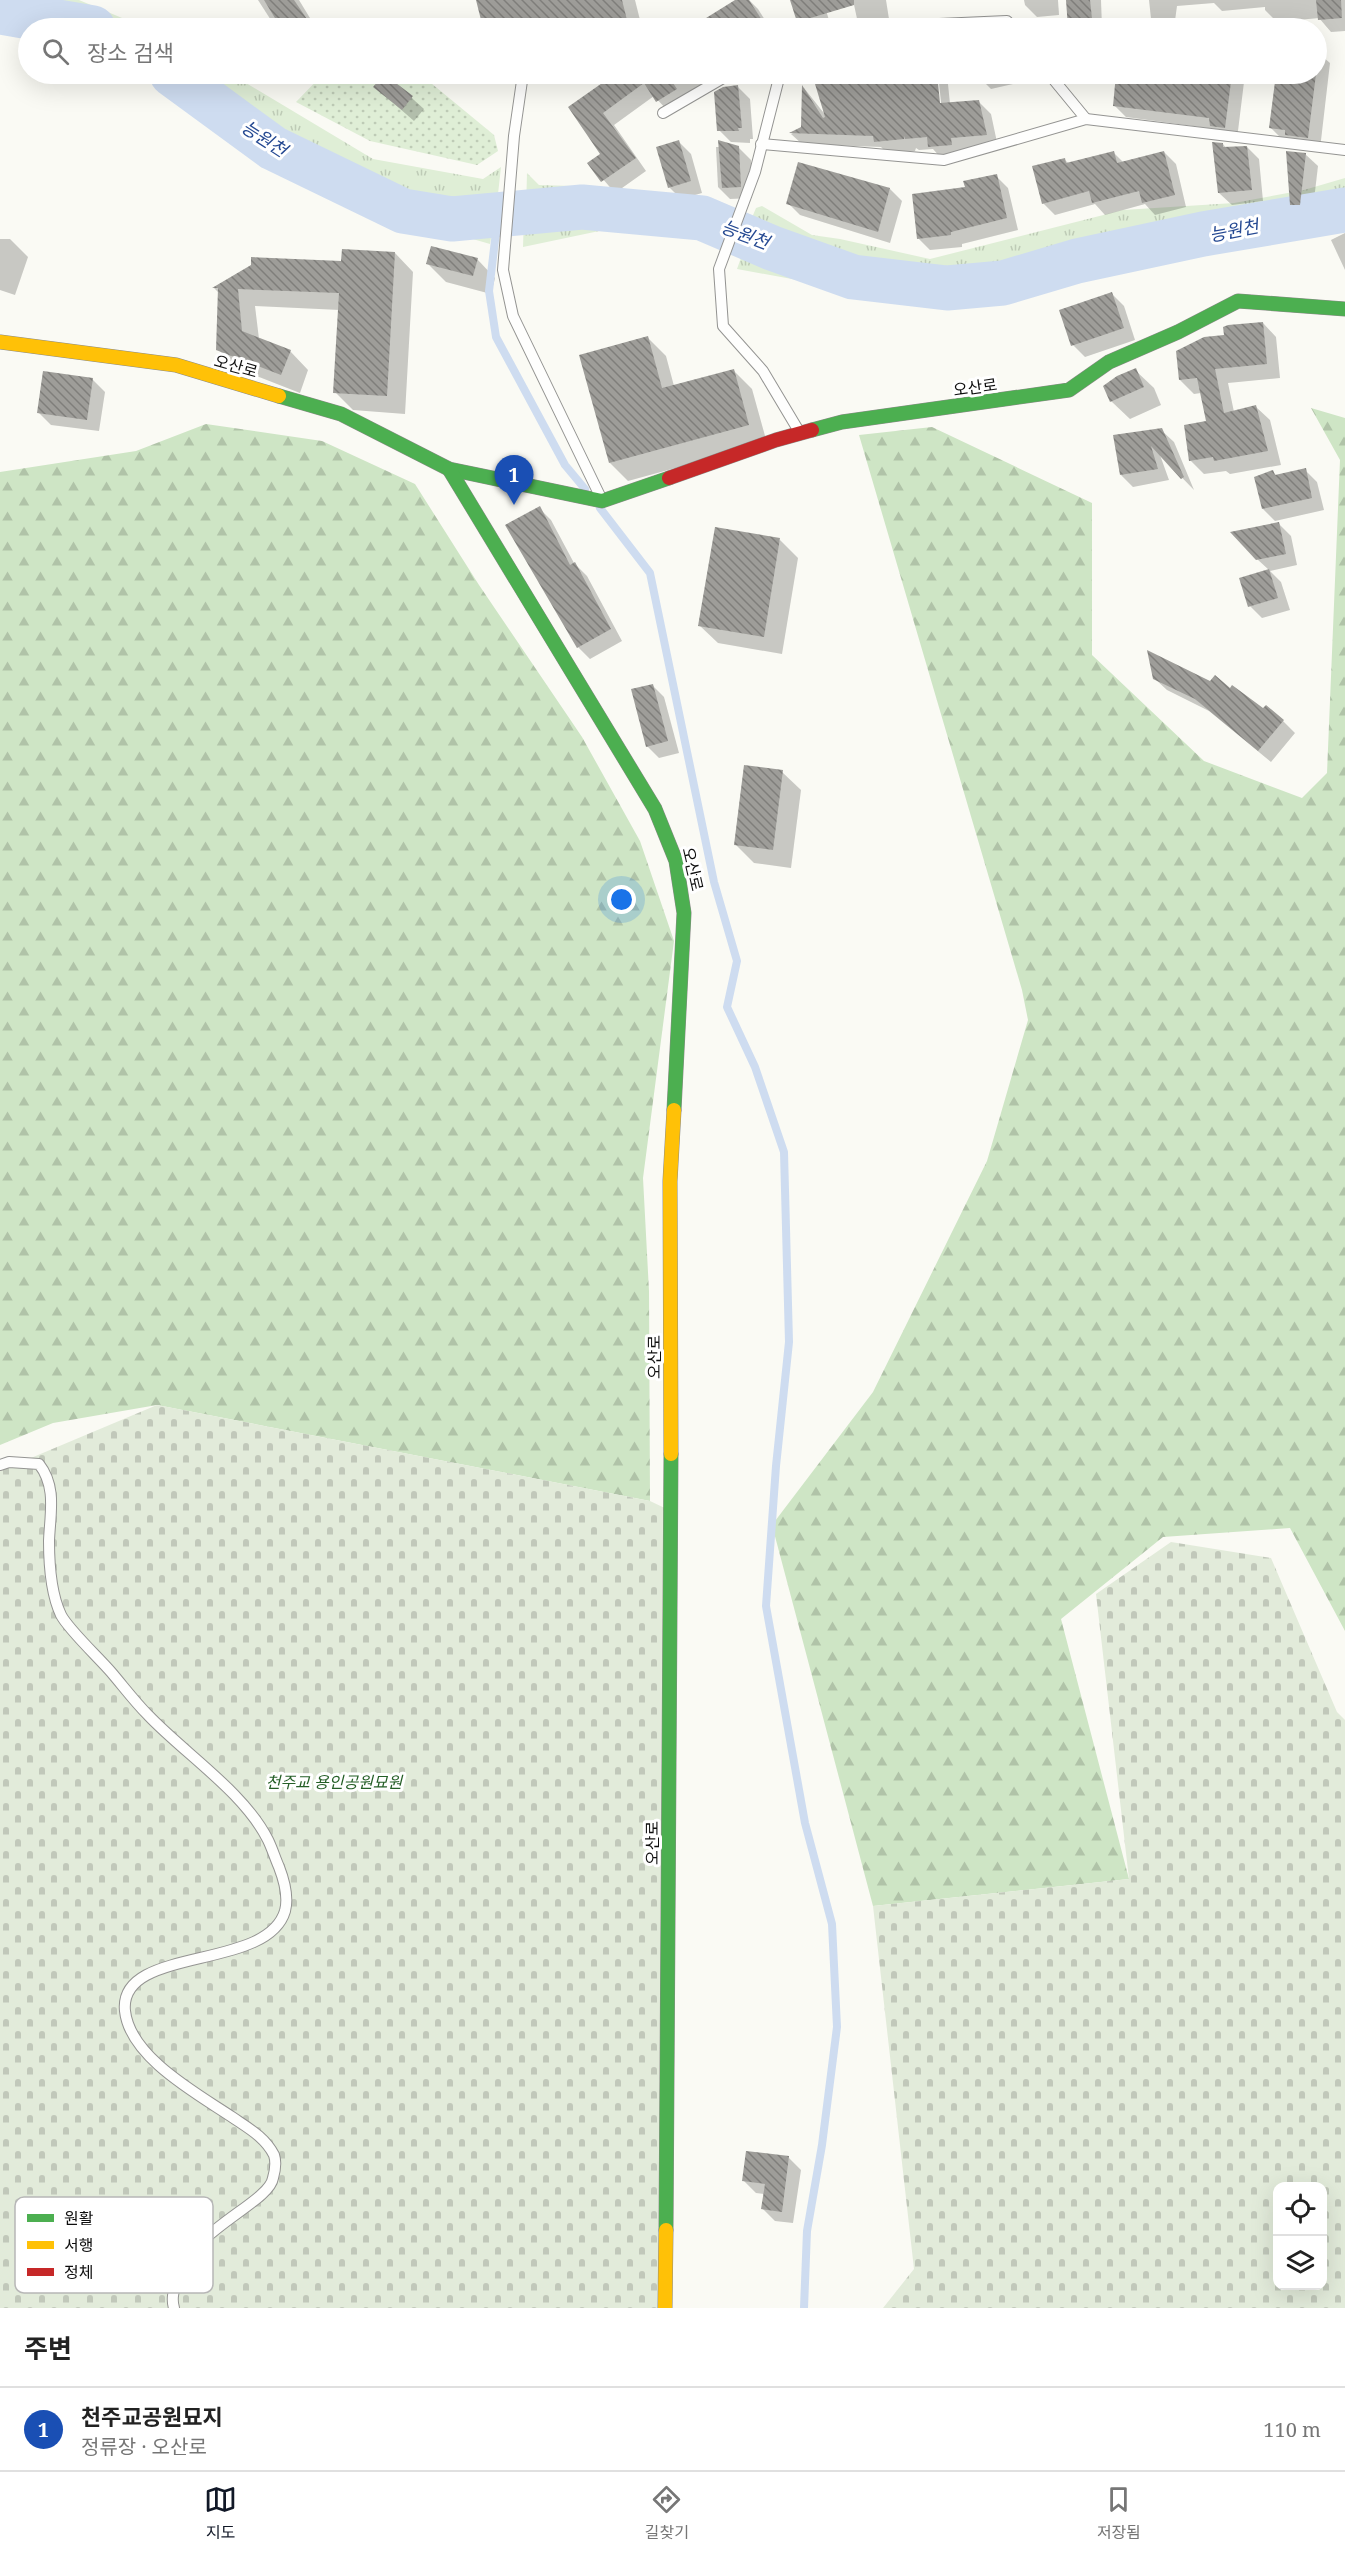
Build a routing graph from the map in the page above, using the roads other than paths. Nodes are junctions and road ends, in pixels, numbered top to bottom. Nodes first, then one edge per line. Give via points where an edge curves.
1 (522, 84) edge
2 (713, 84) edge
3 (777, 84) edge
4 (1057, 84) edge
5 (663, 113) dead end
6 (1086, 119) junction
7 (761, 144) junction
8 (1345, 150) edge
9 (1345, 309) edge
10 (0, 342) edge
11 (800, 433) junction
12 (449, 470) junction
13 (601, 501) junction
14 (0, 1465) edge
15 (213, 2230) edge
16 (174, 2293) edge
17 (174, 2308) edge
18 (665, 2308) edge

1 - 13 lane via 503,270 513,316
2 - 5 lane
3 - 7 lane
4 - 6 lane
6 - 7 lane via 944,160
6 - 8 lane
7 - 11 lane via 719,269 723,326 763,371
9 - 11 street, 오산로 via 1238,301 1109,362 1069,390 842,422
10 - 12 street, 오산로 via 176,365 341,414
11 - 13 street, 오산로
12 - 13 street, 오산로
12 - 18 street, 오산로 via 655,809 676,861 684,913 670,1181
14 - 15 lane via 39,1464 48,1475 52,1490 49,1546 53,1584 62,1616 149,1716 238,1799 267,1838 286,1884 285,1912 270,1932 253,1943 143,1977 128,1991 124,2007 128,2029 141,2049 177,2079 262,2137 275,2158 273,2182
16 - 17 lane

